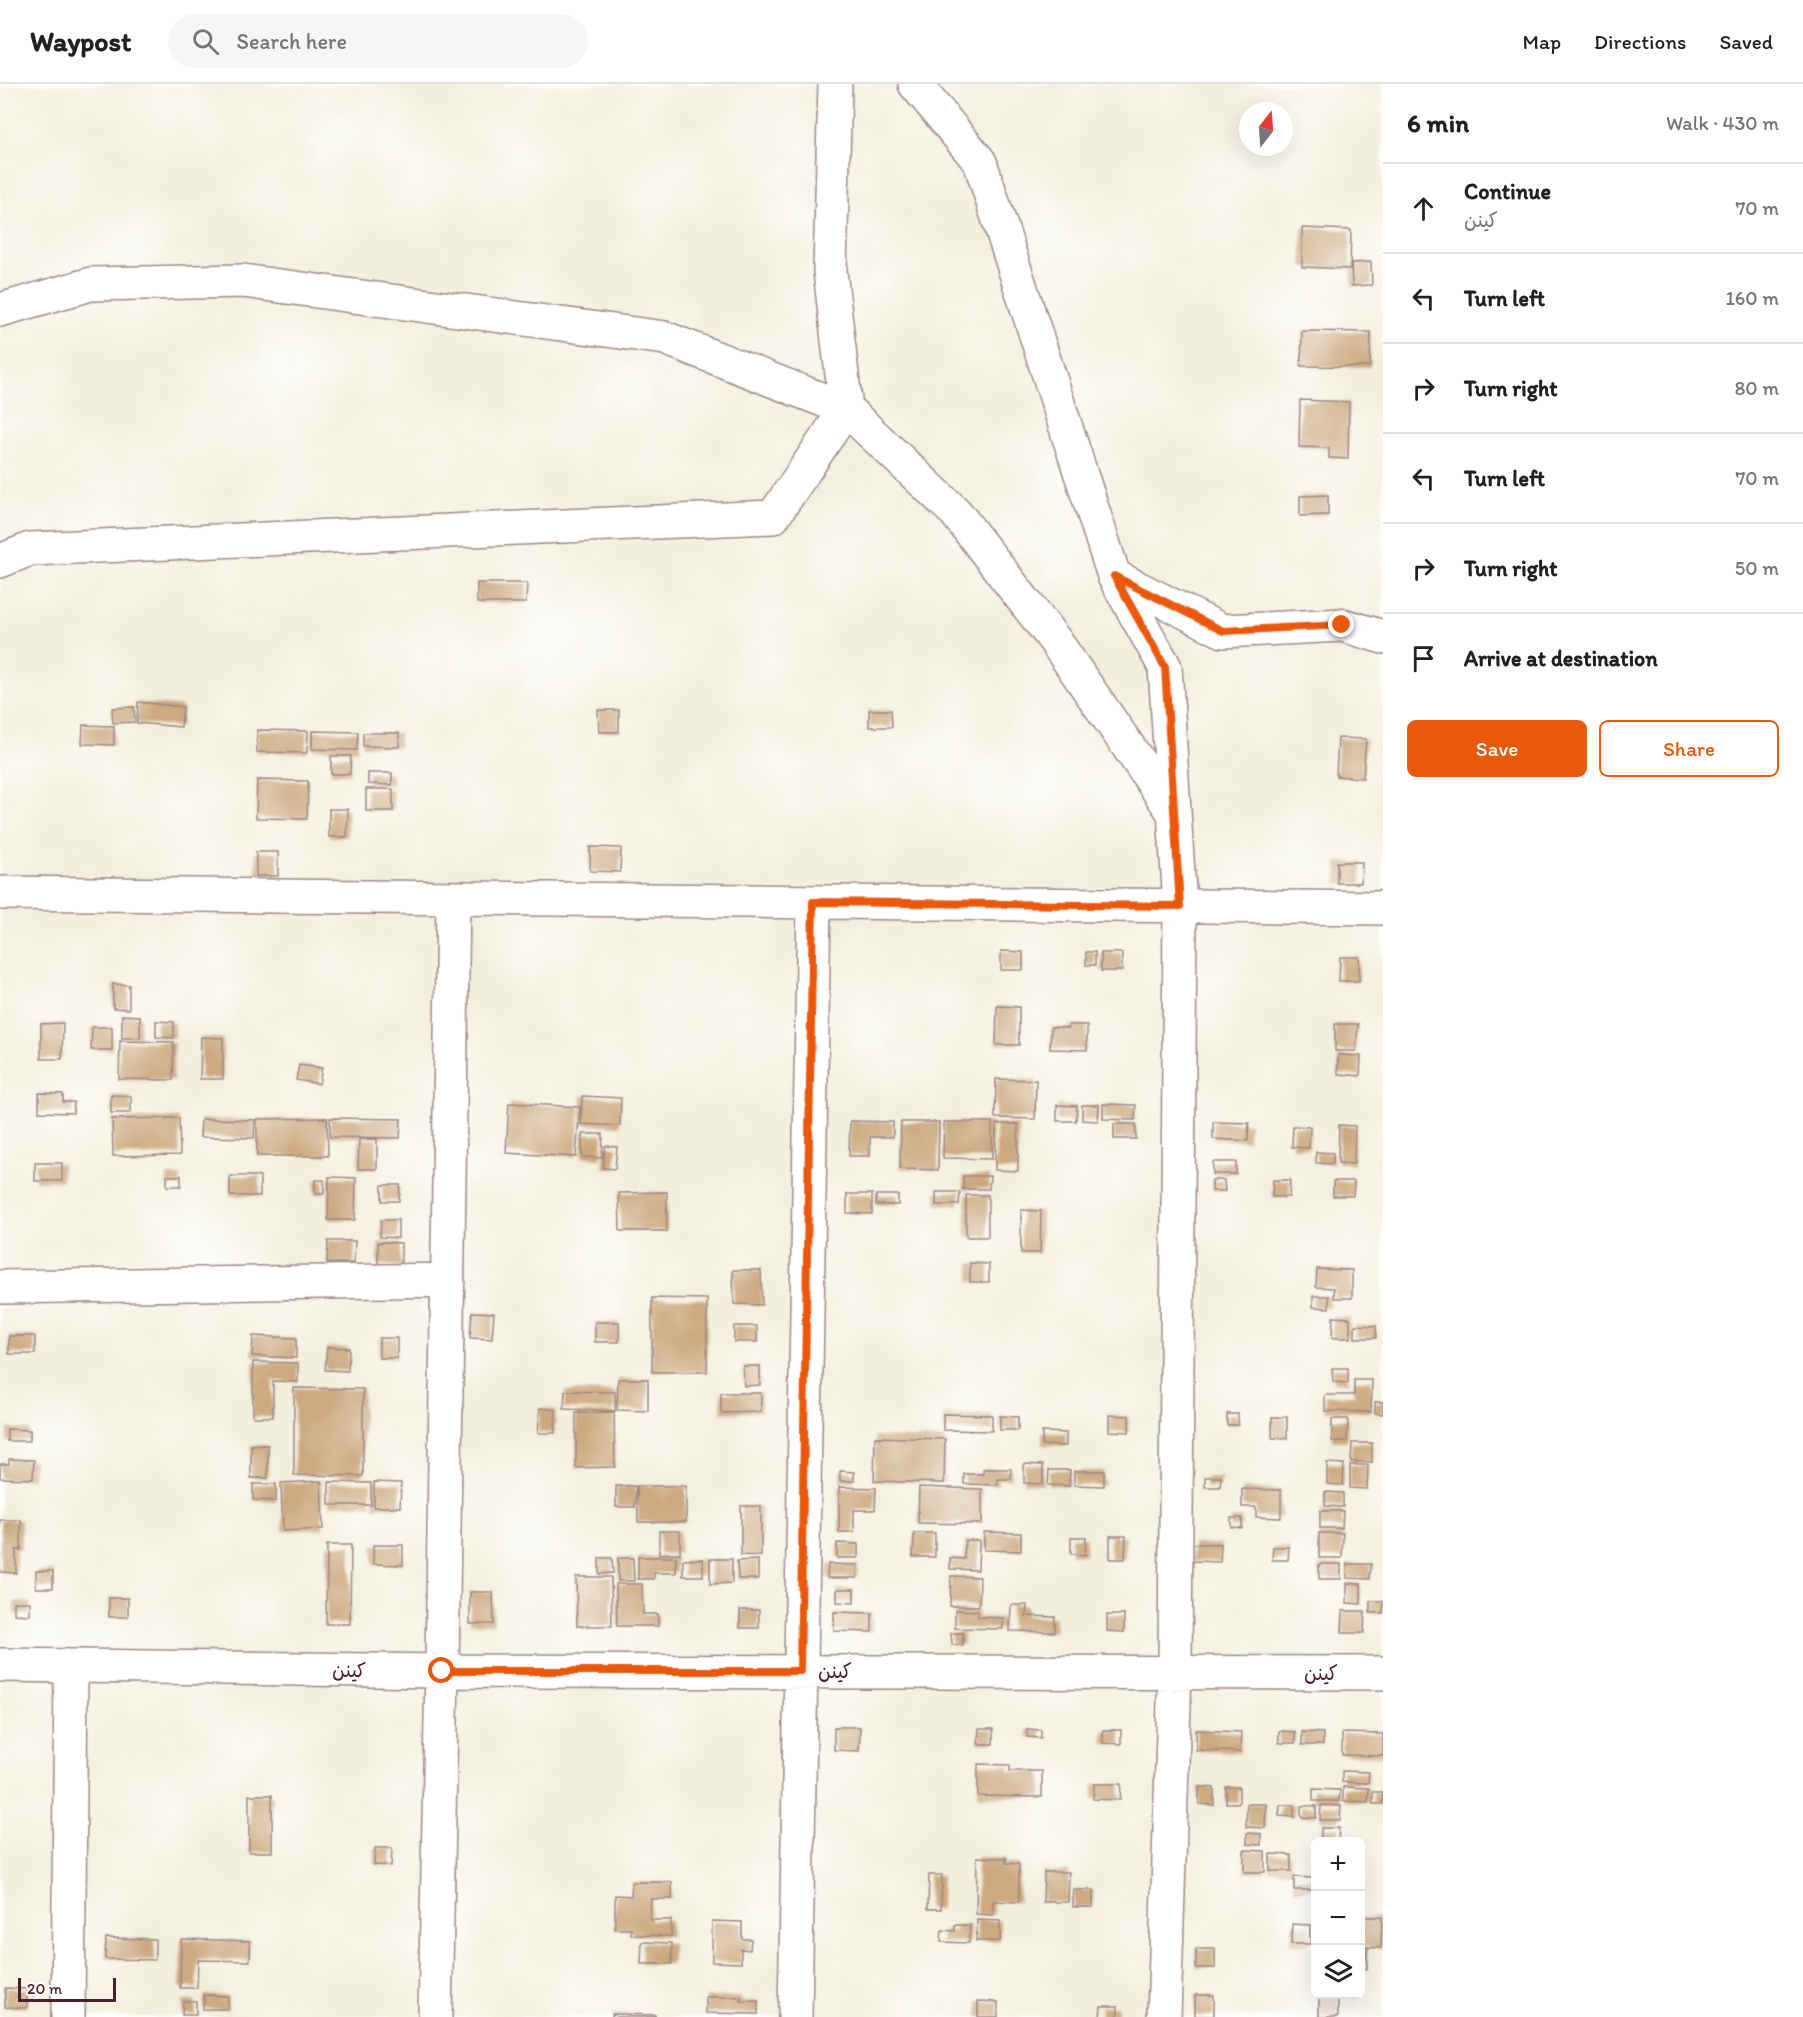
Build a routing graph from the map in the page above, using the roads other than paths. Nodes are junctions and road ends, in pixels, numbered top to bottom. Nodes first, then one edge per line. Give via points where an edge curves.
1 (835, 84) edge
2 (915, 84) edge
3 (0, 310) edge
4 (846, 410) junction
5 (0, 561) edge
6 (1114, 576) junction
7 (1383, 637) edge
8 (1172, 810) junction
9 (0, 893) edge
10 (453, 898) junction
11 (813, 902) junction
12 (1180, 906) junction
13 (1383, 908) edge
14 (448, 1280) junction
15 (0, 1287) edge
16 (0, 1665) edge
17 (71, 1667) junction
18 (442, 1671) junction
19 (800, 1671) junction
20 (1175, 1672) junction
21 (1383, 1673) edge
22 (68, 2017) edge
23 (435, 2017) edge
24 (795, 2017) edge
25 (1164, 2017) edge

1 - 4 street via 830,271
2 - 6 street via 980,162
3 - 4 street via 91,284 243,280 665,338
4 - 5 street via 773,517 30,549
4 - 8 street via 956,513 1056,642
6 - 7 street via 1223,631 1342,625
6 - 8 street via 1165,667
8 - 12 street
9 - 10 street
10 - 11 street
10 - 14 street
11 - 12 street
11 - 19 street
12 - 13 street
12 - 20 street
14 - 15 street
14 - 18 street
16 - 17 street, كينن
17 - 18 street, كينن
17 - 22 street
18 - 19 street, كينن
18 - 23 street
19 - 20 street, كينن
19 - 24 street
20 - 21 street, كينن
20 - 25 street

